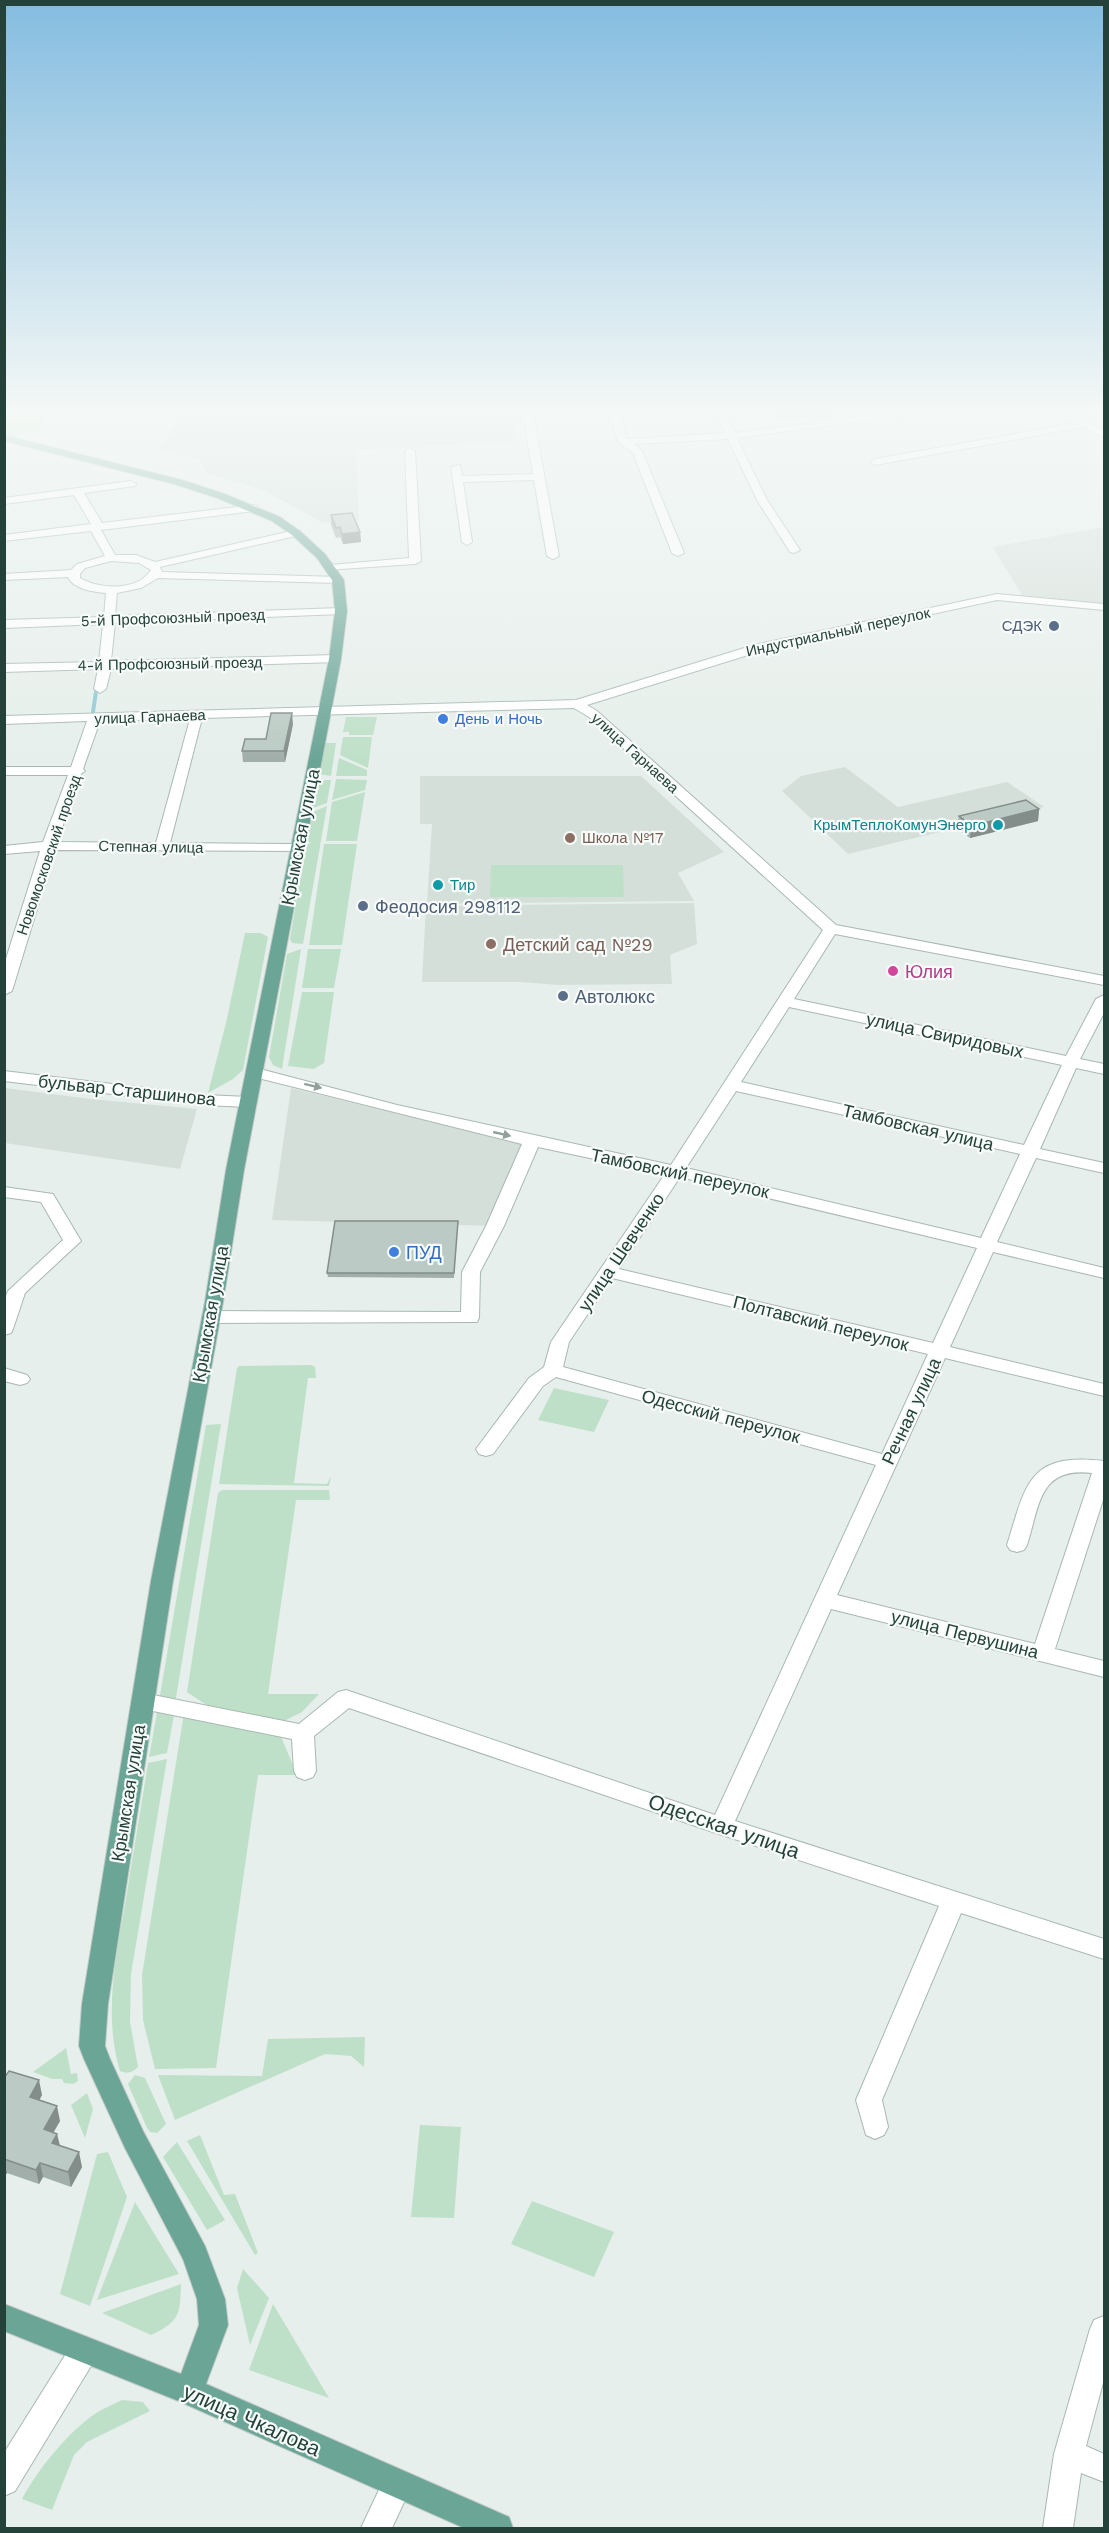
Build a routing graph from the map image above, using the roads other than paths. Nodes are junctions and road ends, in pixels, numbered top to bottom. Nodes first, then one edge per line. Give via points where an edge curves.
1 (109, 526) edge
2 (285, 526) edge
3 (413, 526) edge
4 (465, 526) edge
5 (547, 526) edge
6 (667, 526) edge
7 (779, 526) edge
8 (95, 528) junction
9 (296, 533) junction
10 (4, 538) edge
11 (467, 542) dead end
12 (794, 550) dead end
13 (678, 553) dead end
14 (553, 556) dead end
15 (111, 558) junction
16 (330, 568) junction
17 (155, 570) junction
18 (74, 573) junction
19 (4, 577) edge
20 (338, 580) junction
21 (112, 589) junction
22 (1104, 607) edge
23 (341, 611) junction
24 (111, 620) junction
25 (4, 624) edge
26 (335, 659) junction
27 (105, 666) junction
28 (4, 668) edge
29 (100, 689) dead end
30 (577, 704) junction
31 (325, 712) junction
32 (197, 715) junction
33 (95, 718) junction
34 (4, 720) edge
35 (4, 771) edge
36 (78, 771) junction
37 (50, 846) junction
38 (162, 846) junction
39 (297, 848) junction
40 (4, 850) edge
41 (831, 929) junction
42 (1104, 980) edge
43 (4, 991) edge
44 (1104, 999) edge
45 (785, 1002) junction
46 (1071, 1062) junction
47 (1104, 1069) edge
48 (256, 1073) junction
49 (4, 1076) edge
50 (732, 1085) junction
51 (249, 1101) junction
52 (532, 1141) junction
53 (1030, 1152) junction
54 (1104, 1168) edge
55 (676, 1171) junction
56 (4, 1192) edge
57 (988, 1244) junction
58 (608, 1272) junction
59 (1104, 1273) edge
60 (11, 1290) edge
61 (211, 1317) junction
62 (4, 1329) edge
63 (939, 1352) junction
64 (553, 1370) junction
65 (1104, 1390) edge
66 (486, 1449) dead end
67 (888, 1462) junction
68 (1104, 1468) edge
69 (1017, 1545) dead end
70 (825, 1600) junction
71 (1042, 1654) junction
72 (1104, 1669) edge
73 (143, 1701) junction
74 (303, 1733) junction
75 (305, 1771) dead end
76 (721, 1826) junction
77 (953, 1902) junction
78 (1104, 1949) edge
79 (875, 2127) dead end
80 (4, 2317) edge
81 (1104, 2329) edge
82 (84, 2351) junction
83 (188, 2391) junction
84 (1069, 2454) junction
85 (1104, 2468) edge
86 (4, 2481) edge
87 (397, 2485) junction
88 (376, 2529) edge
89 (498, 2529) edge
90 (1058, 2529) edge

1 - 8 street
2 - 9 main road, Крымская улица
3 - 16 street via 415,561
4 - 11 street
5 - 14 street
6 - 13 street
7 - 12 street
8 - 10 street
8 - 15 street
9 - 16 main road, Крымская улица
9 - 17 street
15 - 17 street via 144,561
15 - 18 street via 81,566
16 - 20 main road, Крымская улица
17 - 20 street
17 - 21 street via 139,585
18 - 19 street
18 - 21 street via 74,579 82,585
20 - 23 main road, Крымская улица
21 - 24 street
22 - 30 street, Индустриальный переулок via 997,597 758,648
23 - 24 street, 5-й Профсоюзный проезд
23 - 26 main road, Крымская улица
24 - 25 street, 5-й Профсоюзный проезд
24 - 27 street
26 - 27 street, 4-й Профсоюзный проезд
26 - 31 main road, Крымская улица
27 - 28 street, 4-й Профсоюзный проезд
27 - 29 street
30 - 31 street, улица Гарнаева
30 - 41 street, улица Гарнаева via 593,714
31 - 32 street, улица Гарнаева
31 - 39 main road, Крымская улица
32 - 33 street, улица Гарнаева
32 - 38 street
33 - 34 street, улица Гарнаева
33 - 36 street, Новомосковский проезд
35 - 36 street
36 - 37 street, Новомосковский проезд
37 - 38 street, Степная улица
37 - 40 street, Степная улица
37 - 43 street, Новомосковский проезд
38 - 39 street, Степная улица
39 - 48 main road, Крымская улица
41 - 42 street
41 - 45 street, улица Шевченко
44 - 46 street, Речная улица
45 - 46 street, улица Свиридовых
45 - 50 street, улица Шевченко
46 - 47 street, улица Свиридовых
46 - 53 street, Речная улица
48 - 51 main road, Крымская улица
48 -> 52 street, Тамбовский переулок
49 - 51 street, бульвар Старшинова via 204,1100
50 - 53 street, Тамбовская улица
50 - 55 street, улица Шевченко
51 - 61 main road, Крымская улица
52 - 55 street, Тамбовский переулок
52 - 61 street via 471,1272 470,1318
53 - 54 street, Тамбовская улица
53 - 57 street, Речная улица
55 - 57 street, Тамбовский переулок
55 - 58 street, улица Шевченко
56 - 60 street via 47,1198 72,1241
57 - 59 street, Тамбовский переулок
57 - 63 street, Речная улица
58 - 63 street, Полтавский переулок
58 - 64 street, улица Шевченко via 560,1342
60 - 62 street
61 - 73 main road, Крымская улица
63 - 65 street, Полтавский переулок
63 - 67 street, Речная улица
64 - 66 street via 537,1382
64 - 67 street, Одесский переулок
67 - 70 street, Речная улица
68 - 69 street via 1062,1465 1040,1480
68 - 71 street
70 - 71 street, улица Первушина
70 - 76 street, Речная улица
71 - 72 street, улица Первушина
73 - 74 street
73 - 83 main road, Крымская улица via 94,2004 92,2046 139,2149 203,2271 214,2319
74 - 75 street
74 - 76 street, Одесская улица via 346,1698
76 - 77 street, Одесская улица
77 - 78 street, Одесская улица
77 - 79 street via 869,2100
80 - 82 main road, улица Чкалова
81 - 84 street
82 - 83 main road, улица Чкалова
82 - 86 street
83 - 87 main road, улица Чкалова
84 - 85 street
84 - 90 street
87 - 88 street
87 - 89 main road, улица Чкалова

